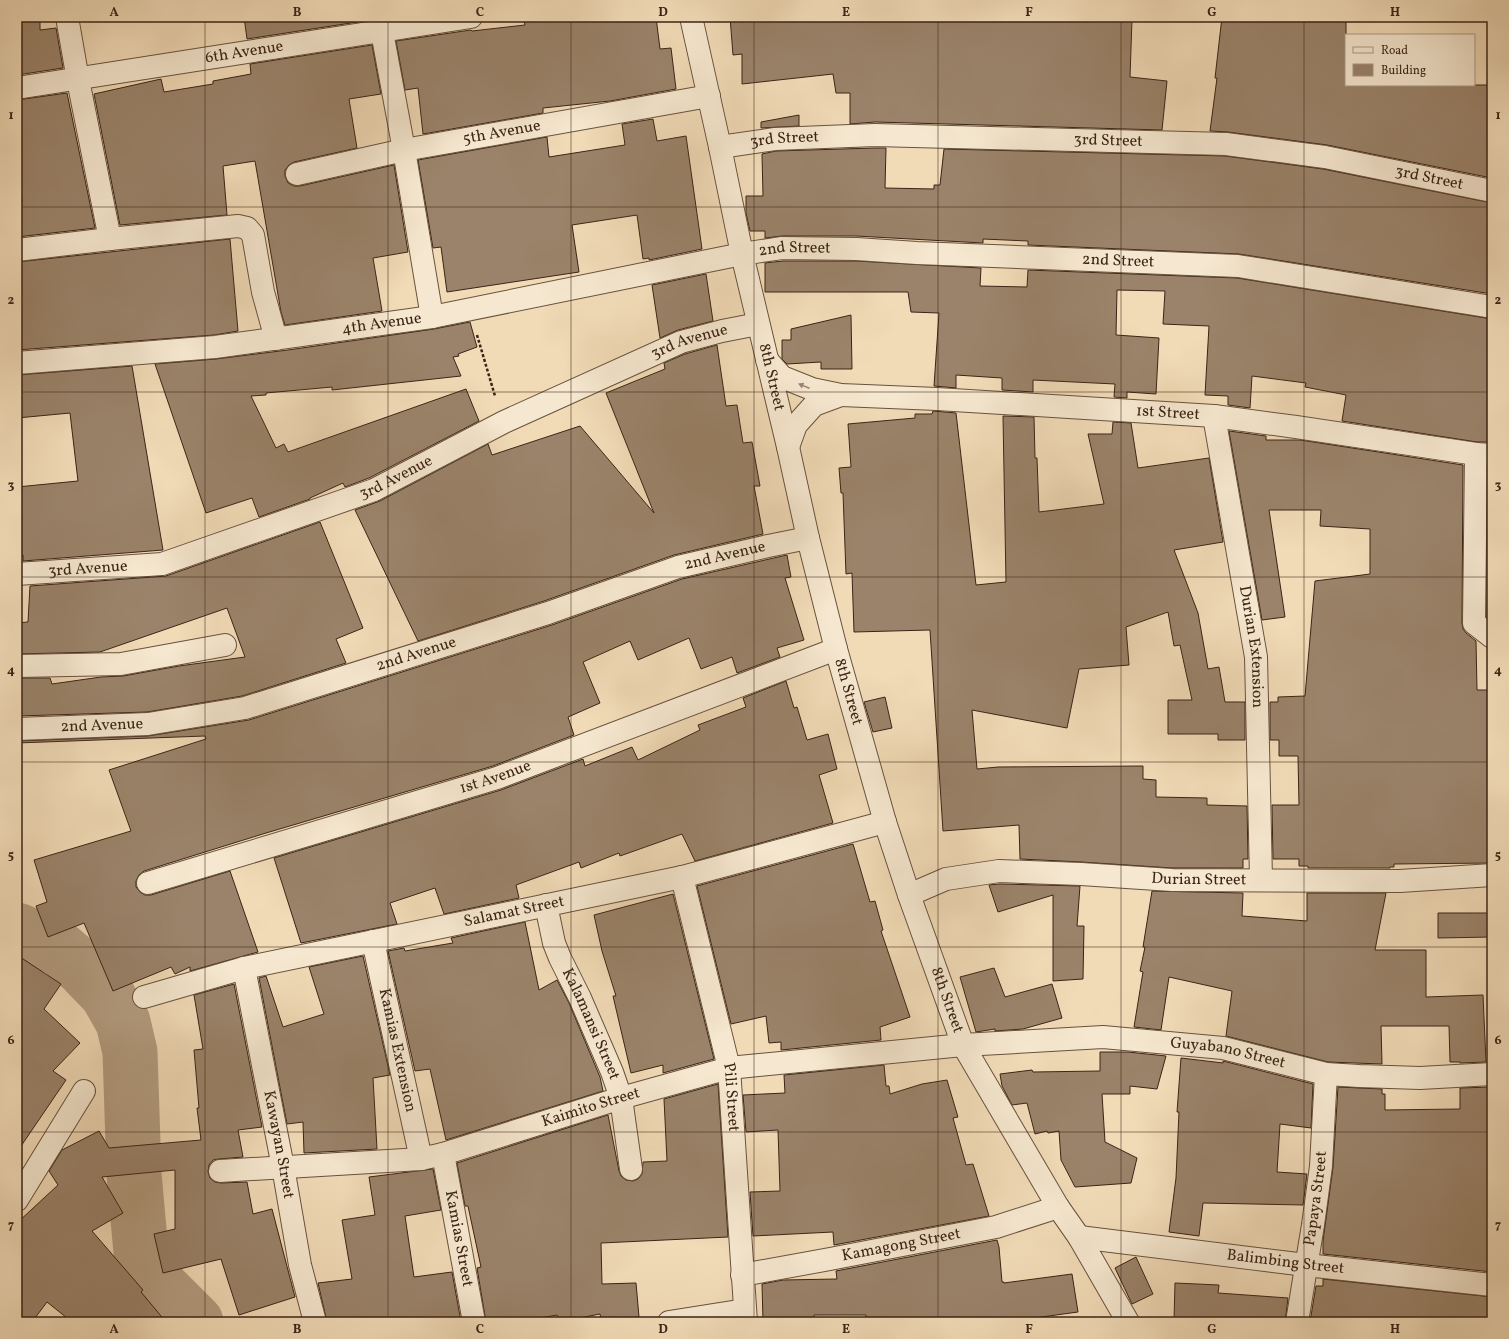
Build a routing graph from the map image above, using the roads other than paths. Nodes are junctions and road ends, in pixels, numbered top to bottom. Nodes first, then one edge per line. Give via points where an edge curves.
1 (68, 17) edge
2 (472, 17) edge
3 (691, 17) edge
4 (382, 32) junction
5 (78, 80) junction
6 (17, 88) edge
7 (709, 96) junction
8 (720, 147) junction
9 (404, 150) junction
10 (297, 174) dead end
11 (1492, 191) edge
12 (110, 239) junction
13 (17, 250) edge
14 (742, 254) junction
15 (1492, 307) edge
16 (432, 317) junction
17 (758, 324) junction
18 (276, 339) junction
19 (767, 360) junction
20 (17, 363) edge
21 (841, 395) junction
22 (1214, 416) junction
23 (788, 447) junction
24 (1484, 455) edge
25 (808, 538) junction
26 (17, 574) edge
27 (1492, 636) edge
28 (225, 646) dead end
29 (836, 649) junction
30 (17, 666) edge
31 (17, 729) edge
32 (884, 822) junction
33 (1492, 875) edge
34 (682, 877) junction
35 (1261, 879) junction
36 (148, 883) dead end
37 (909, 895) junction
38 (546, 905) junction
39 (373, 941) junction
40 (244, 968) junction
41 (144, 997) dead end
42 (963, 1045) junction
43 (729, 1068) junction
44 (1326, 1074) junction
45 (1492, 1074) edge
46 (84, 1091) dead end
47 (621, 1098) junction
48 (443, 1154) junction
49 (421, 1159) junction
50 (283, 1167) junction
51 (631, 1170) dead end
52 (220, 1172) dead end
53 (17, 1200) edge
54 (1058, 1207) junction
55 (1080, 1237) junction
56 (1306, 1265) junction
57 (742, 1275) junction
58 (1492, 1285) edge
59 (746, 1316) edge
60 (315, 1322) edge
61 (474, 1322) edge
62 (669, 1322) edge
63 (1128, 1322) edge
64 (1297, 1322) edge

1 - 5 street
2 - 4 street, 6th Avenue
3 - 7 street, 8th Street
4 - 5 street, 6th Avenue
4 - 9 street
5 - 6 street, 6th Avenue
5 - 12 street
7 - 8 street, 8th Street
7 - 9 street, 5th Avenue
8 - 11 street, 3rd Street via 775,138 875,135 1226,144 1325,157
8 - 14 street, 8th Street
9 - 10 street, 5th Avenue
9 - 16 street
12 - 13 street
12 - 18 street via 238,226 247,228 252,232 255,241 258,269
14 - 15 street, 2nd Street via 782,248 856,249 1238,266
14 - 16 street, 4th Avenue
14 - 17 street, 8th Street
16 - 18 street, 4th Avenue
17 - 19 street, 8th Street
17 - 26 street, 3rd Avenue via 681,342 504,422 374,490 162,564
18 - 20 street, 4th Avenue via 215,347
21 -> 19 street, 1st Street via 812,389 782,377
19 - 23 street, 8th Street
21 - 22 street, 1st Street
21 - 23 street, 1st Street via 814,405 796,425
22 - 24 street, 1st Street
22 - 35 street, Durian Extension via 1256,656
23 - 25 street, 8th Street
24 - 27 street via 1474,623
25 - 29 street, 8th Street
25 - 31 street, 2nd Avenue via 678,567 548,613 245,708 148,724
28 - 30 street via 121,664
29 - 32 street, 8th Street
29 - 36 street, 1st Avenue via 498,778
32 - 34 street, Salamat Street
32 - 37 street, 8th Street
33 - 35 street, Durian Street via 1400,881
34 - 38 street, Salamat Street
34 - 43 street, Pili Street
35 - 37 street, Durian Street via 1172,880 999,871 946,879
37 - 42 street, 8th Street
38 - 39 street, Salamat Street
38 - 47 street, Kalamansi Street via 554,943 612,1072
39 - 40 street, Salamat Street
39 - 49 street, Kamias Extension
40 - 41 street, Salamat Street
40 - 50 street, Kawayan Street
42 - 43 street, Kaimito Street
42 - 44 street, Guyabano Street via 1102,1037 1223,1048
42 - 54 street, 8th Street
43 - 47 street, Kaimito Street
43 - 57 street, Pili Street
44 - 45 street, Guyabano Street via 1420,1078
44 - 56 street, Papaya Street via 1321,1166
46 - 53 street
47 - 48 street, Kaimito Street
47 - 51 street, Kalamansi Street
48 - 49 street, Kaimito Street
48 - 61 street, Kamias Street
49 - 50 street, Kaimito Street
50 - 52 street, Kaimito Street
50 - 60 street, Kawayan Street via 300,1264
54 - 55 street, 8th Street
54 - 57 street, Kamagong Street via 996,1227
55 - 56 street, Balimbing Street
55 - 63 street, 8th Street
56 - 58 street, Balimbing Street
56 - 64 street, Papaya Street
57 - 59 street, Pili Street
59 - 62 street

